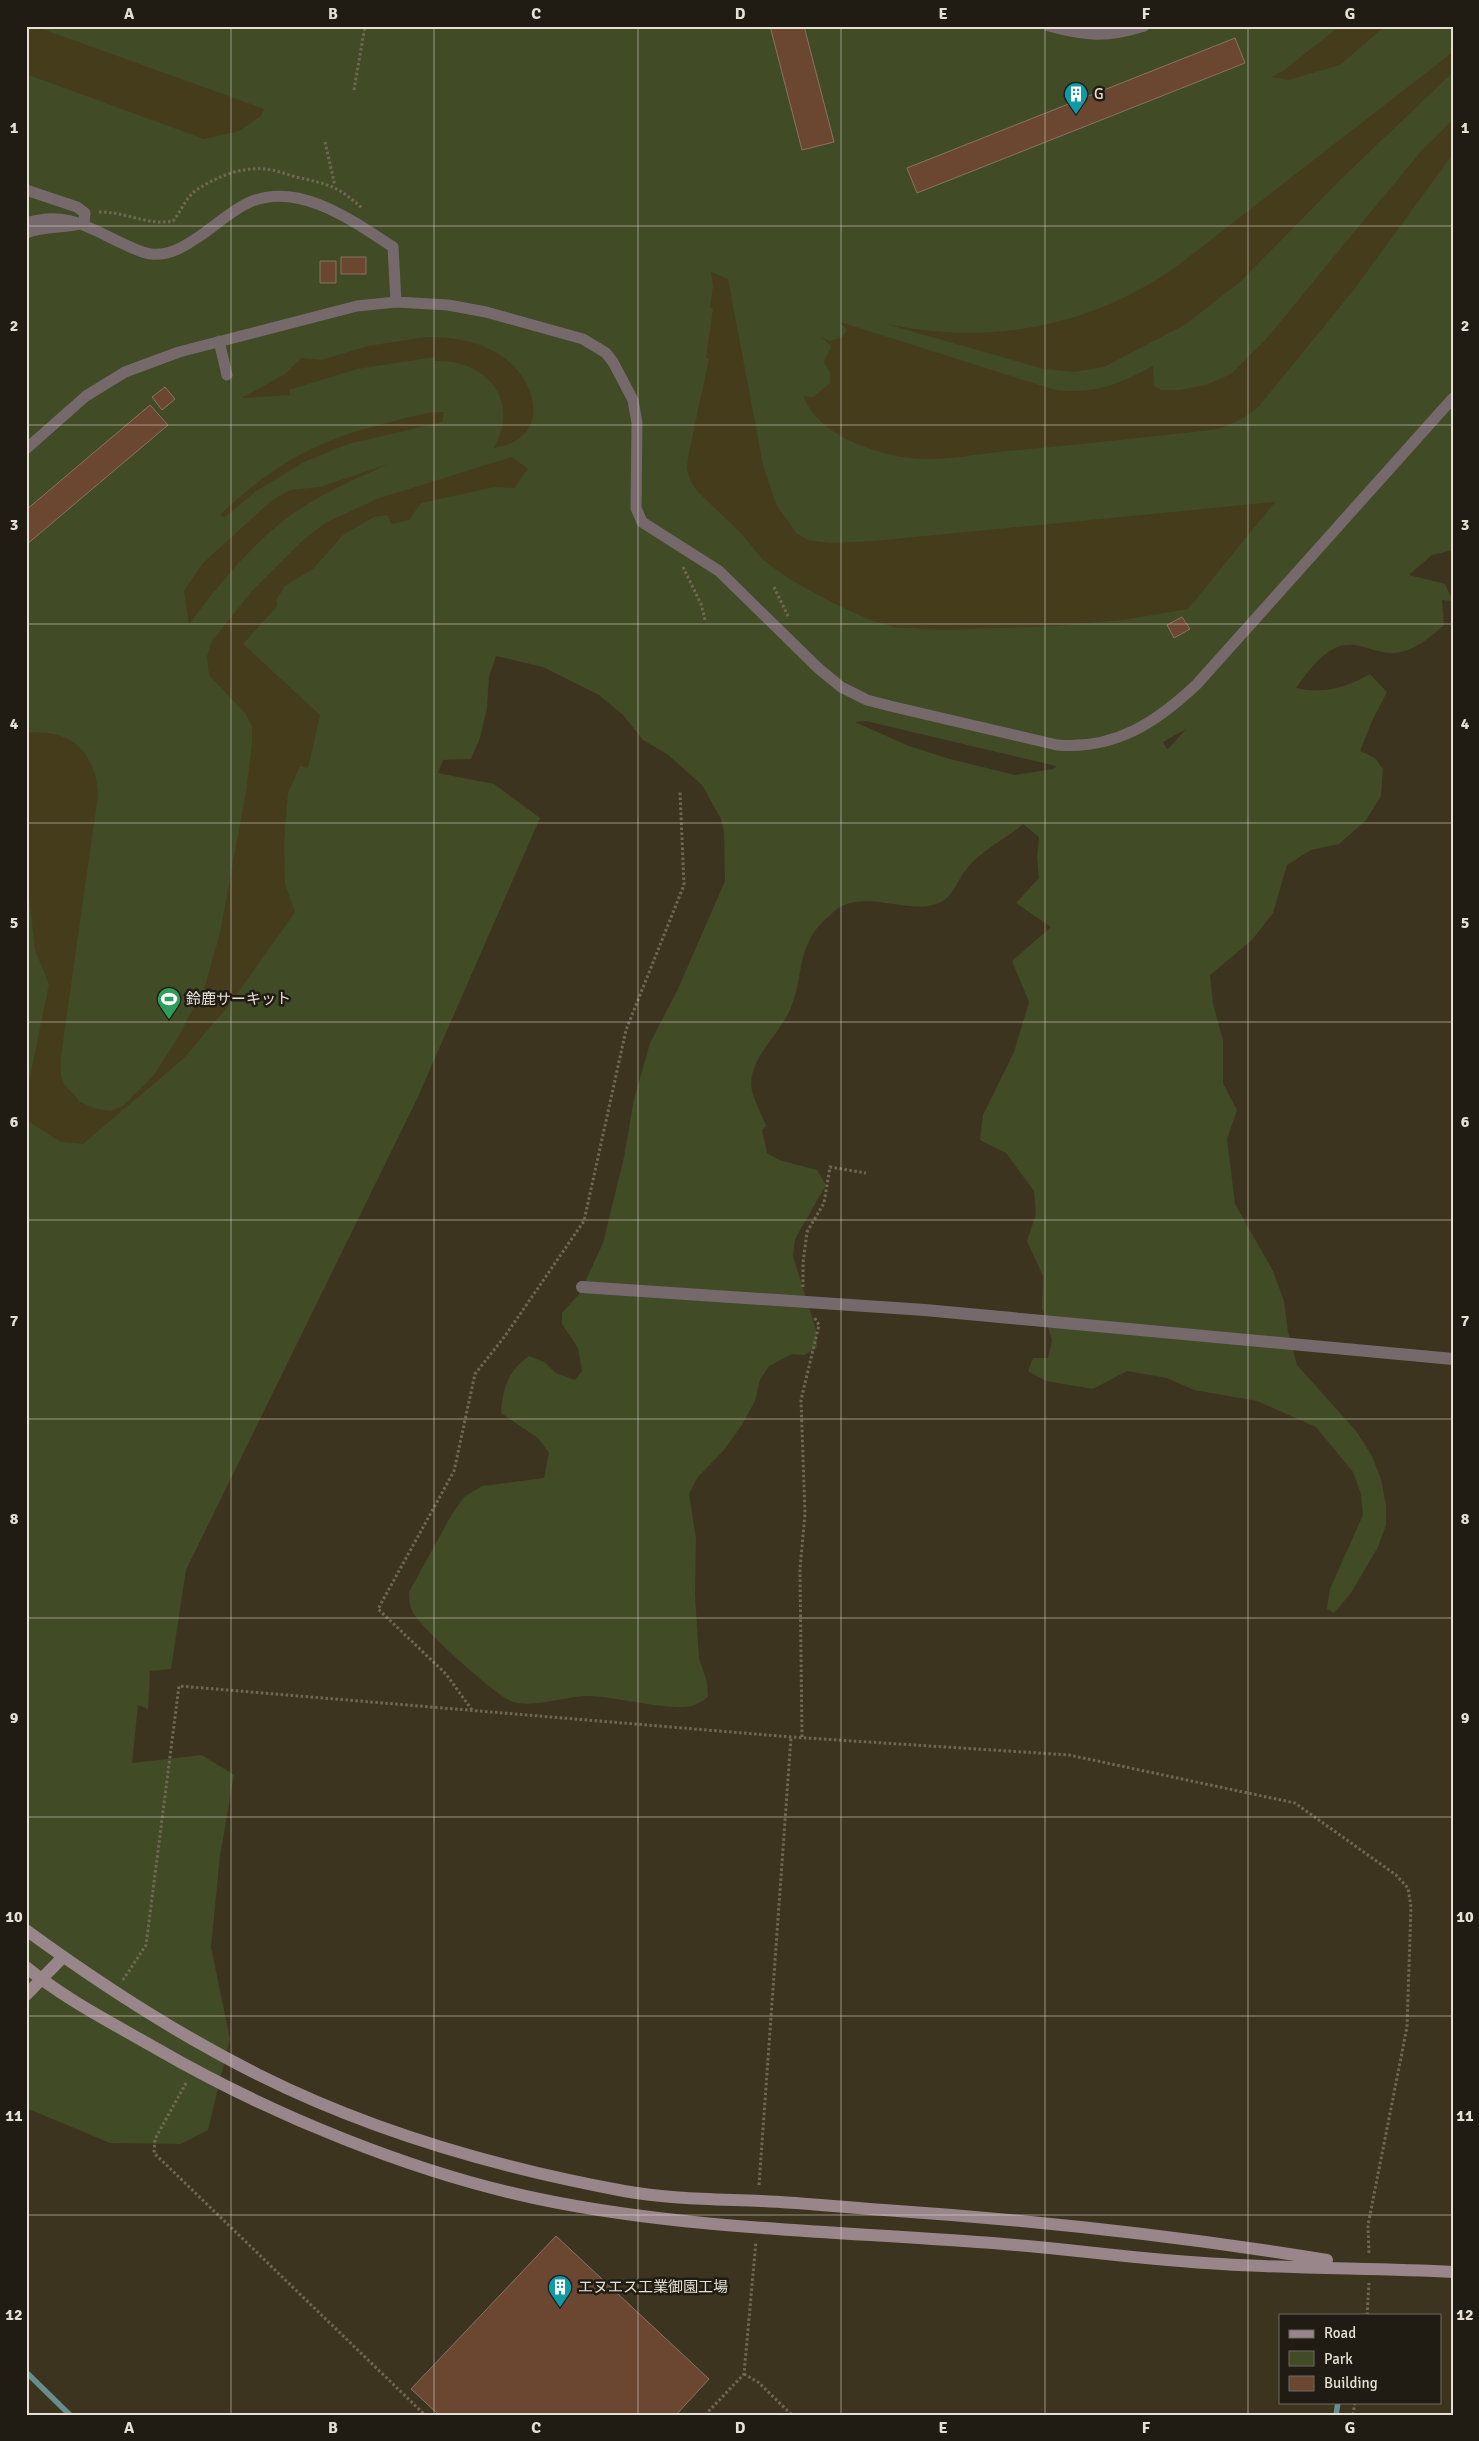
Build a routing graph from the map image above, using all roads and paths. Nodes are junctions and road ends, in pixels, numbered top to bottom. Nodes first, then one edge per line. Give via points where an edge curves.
1 (365, 26) edge
2 (1049, 26) edge
3 (1144, 26) edge
4 (354, 90) dead end
5 (325, 142) dead end
6 (335, 186) dead end
7 (26, 190) edge
8 (26, 223) edge
9 (84, 223) junction
10 (26, 233) edge
11 (396, 302) junction
12 (219, 341) junction
13 (227, 375) dead end
14 (1453, 398) edge
15 (26, 449) edge
16 (685, 571) dead end
17 (705, 620) dead end
18 (680, 791) dead end
19 (866, 1173) dead end
20 (582, 1287) dead end
21 (804, 1304) junction
22 (1453, 1359) edge
23 (472, 1710) junction
24 (791, 1737) junction
25 (802, 1737) junction
26 (26, 1930) edge
27 (62, 1957) junction
28 (26, 1967) edge
29 (42, 1980) junction
30 (116, 1993) junction
31 (26, 1995) edge
32 (193, 2070) junction
33 (758, 2201) junction
34 (756, 2228) junction
35 (1369, 2268) junction
36 (1453, 2272) edge
37 (1367, 2314) edge
38 (744, 2374) junction
39 (425, 2415) edge
40 (705, 2415) edge
41 (792, 2415) edge

1 - 4 path
2 - 3 lane via 1096,36 1122,34
5 - 6 path
7 - 9 lane via 77,207 85,213
8 - 9 lane via 51,219
9 - 10 lane via 70,227 43,227
9 - 11 lane via 138,250 165,254 189,244 250,202 300,199 348,218 393,247
11 - 12 lane via 357,306
11 - 14 lane via 425,302 486,312 583,339 596,346 613,362 633,400 637,423 636,508 642,522 719,571 841,687 867,700 1057,745 1086,746 1118,739 1153,722 1175,705
12 - 13 lane
12 - 15 lane via 155,360 100,385
16 - 17 path
18 - 23 path via 684,885 626,1030 584,1222 475,1374 454,1471 378,1608 446,1674
19 - 21 path via 830,1166 824,1203 807,1232 803,1263
20 - 21 street
21 - 22 street via 925,1310
21 - 25 path via 819,1325 801,1400 805,1514 800,1569
23 - 24 path
23 - 30 path via 179,1686 146,1945
24 - 25 path
24 - 33 path
25 - 35 path via 1069,1755 1295,1803 1396,1875 1408,1888 1410,1897 1407,2027 1368,2225
26 - 27 street
27 - 29 street
27 - 30 street
28 - 29 street
29 - 31 street
29 - 32 street
30 - 33 street via 205,2047 261,2076 332,2108 404,2134 550,2176 628,2192
32 - 34 street via 318,2127 466,2181 538,2199 617,2213
32 - 39 path via 156,2139 154,2153
33 - 35 street via 973,2216 1223,2243
34 - 35 street via 980,2242 1222,2264
34 - 38 path
35 - 36 street
35 - 37 path
38 - 40 path
38 - 41 path via 758,2382

